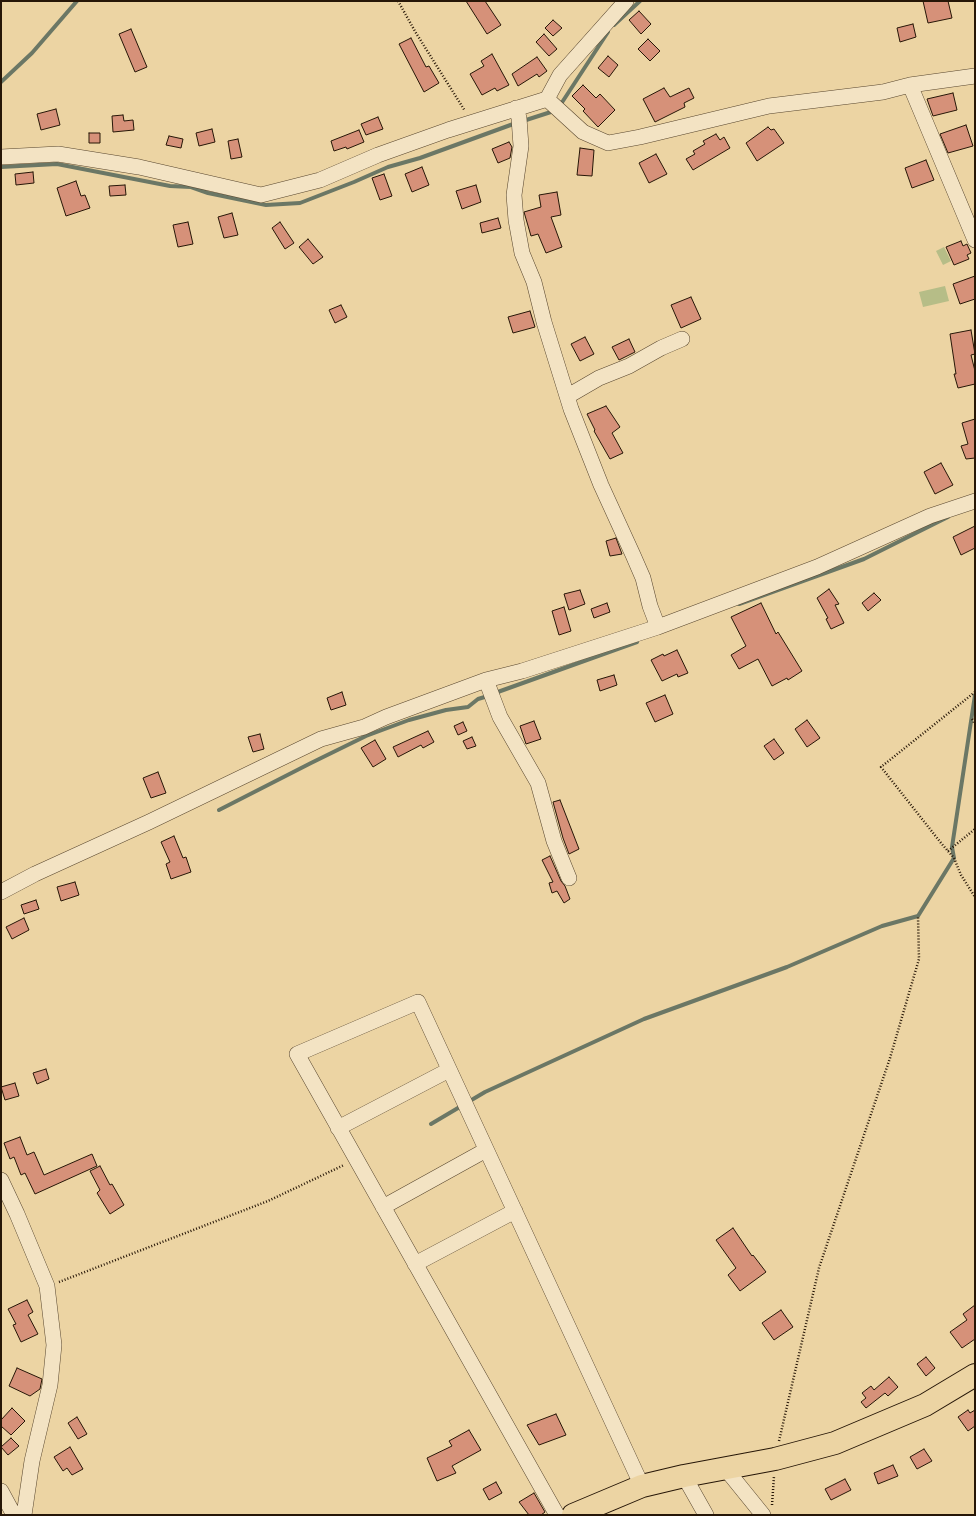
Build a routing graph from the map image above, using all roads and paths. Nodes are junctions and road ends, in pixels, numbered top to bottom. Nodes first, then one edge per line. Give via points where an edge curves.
1 (398, 1) edge
2 (626, 1) edge
3 (975, 76) edge
4 (910, 85) junction
5 (547, 99) junction
6 (516, 108) junction
7 (471, 121) junction
8 (1, 157) edge
9 (975, 240) edge
10 (682, 339) dead end
11 (568, 396) junction
12 (975, 501) edge
13 (658, 627) junction
14 (486, 680) junction
15 (975, 692) edge
16 (972, 719) dead end
17 (975, 724) edge
18 (975, 829) edge
19 (948, 851) junction
20 (569, 878) dead end
21 (1, 892) edge
22 (975, 897) edge
23 (918, 916) dead end
24 (449, 1070) junction
25 (338, 1128) junction
26 (486, 1150) junction
27 (356, 1159) junction
28 (1, 1180) edge
29 (383, 1207) junction
30 (514, 1211) junction
31 (415, 1264) junction
32 (47, 1286) junction
33 (975, 1375) edge
34 (775, 1459) junction
35 (725, 1468) junction
36 (684, 1476) junction
37 (642, 1486) junction
38 (1, 1491) edge
39 (767, 1512) edge
40 (14, 1515) edge
41 (24, 1515) edge
42 (557, 1515) edge
43 (573, 1515) edge
44 (706, 1515) edge

1 - 7 path
2 - 5 street via 560,74
3 - 4 street
4 - 5 street via 883,92 769,106 608,143 583,132
4 - 9 street
5 - 6 street
6 - 7 street
6 - 11 street via 521,146 514,195 520,246 534,282
7 - 8 street via 378,155 320,180 261,195 139,167 58,154
10 - 11 street via 599,378
11 - 13 street via 588,454 634,555
12 - 13 street via 930,516 817,567
13 - 14 street via 522,671
14 - 20 street via 500,716 538,783 554,840
14 - 21 street via 364,727 321,739
15 - 19 path via 881,767
16 - 17 path
18 - 19 path
19 - 22 path
23 - 34 path via 919,959 890,1058 819,1268
24 - 25 street
24 - 25 street via 418,1002 297,1054
24 - 26 street
25 - 27 street
26 - 29 street
26 - 30 street
27 - 29 street
27 - 32 path via 268,1201
28 - 32 street via 18,1214
29 - 31 street
30 - 31 street
30 - 37 street
31 - 42 street
32 - 41 street via 54,1346 50,1385 32,1461
33 - 34 main road via 925,1405 877,1426 835,1442
34 - 35 main road
34 - 39 path
35 - 36 main road
35 - 39 street
36 - 37 main road
36 - 44 street
37 - 43 main road
38 - 40 street

